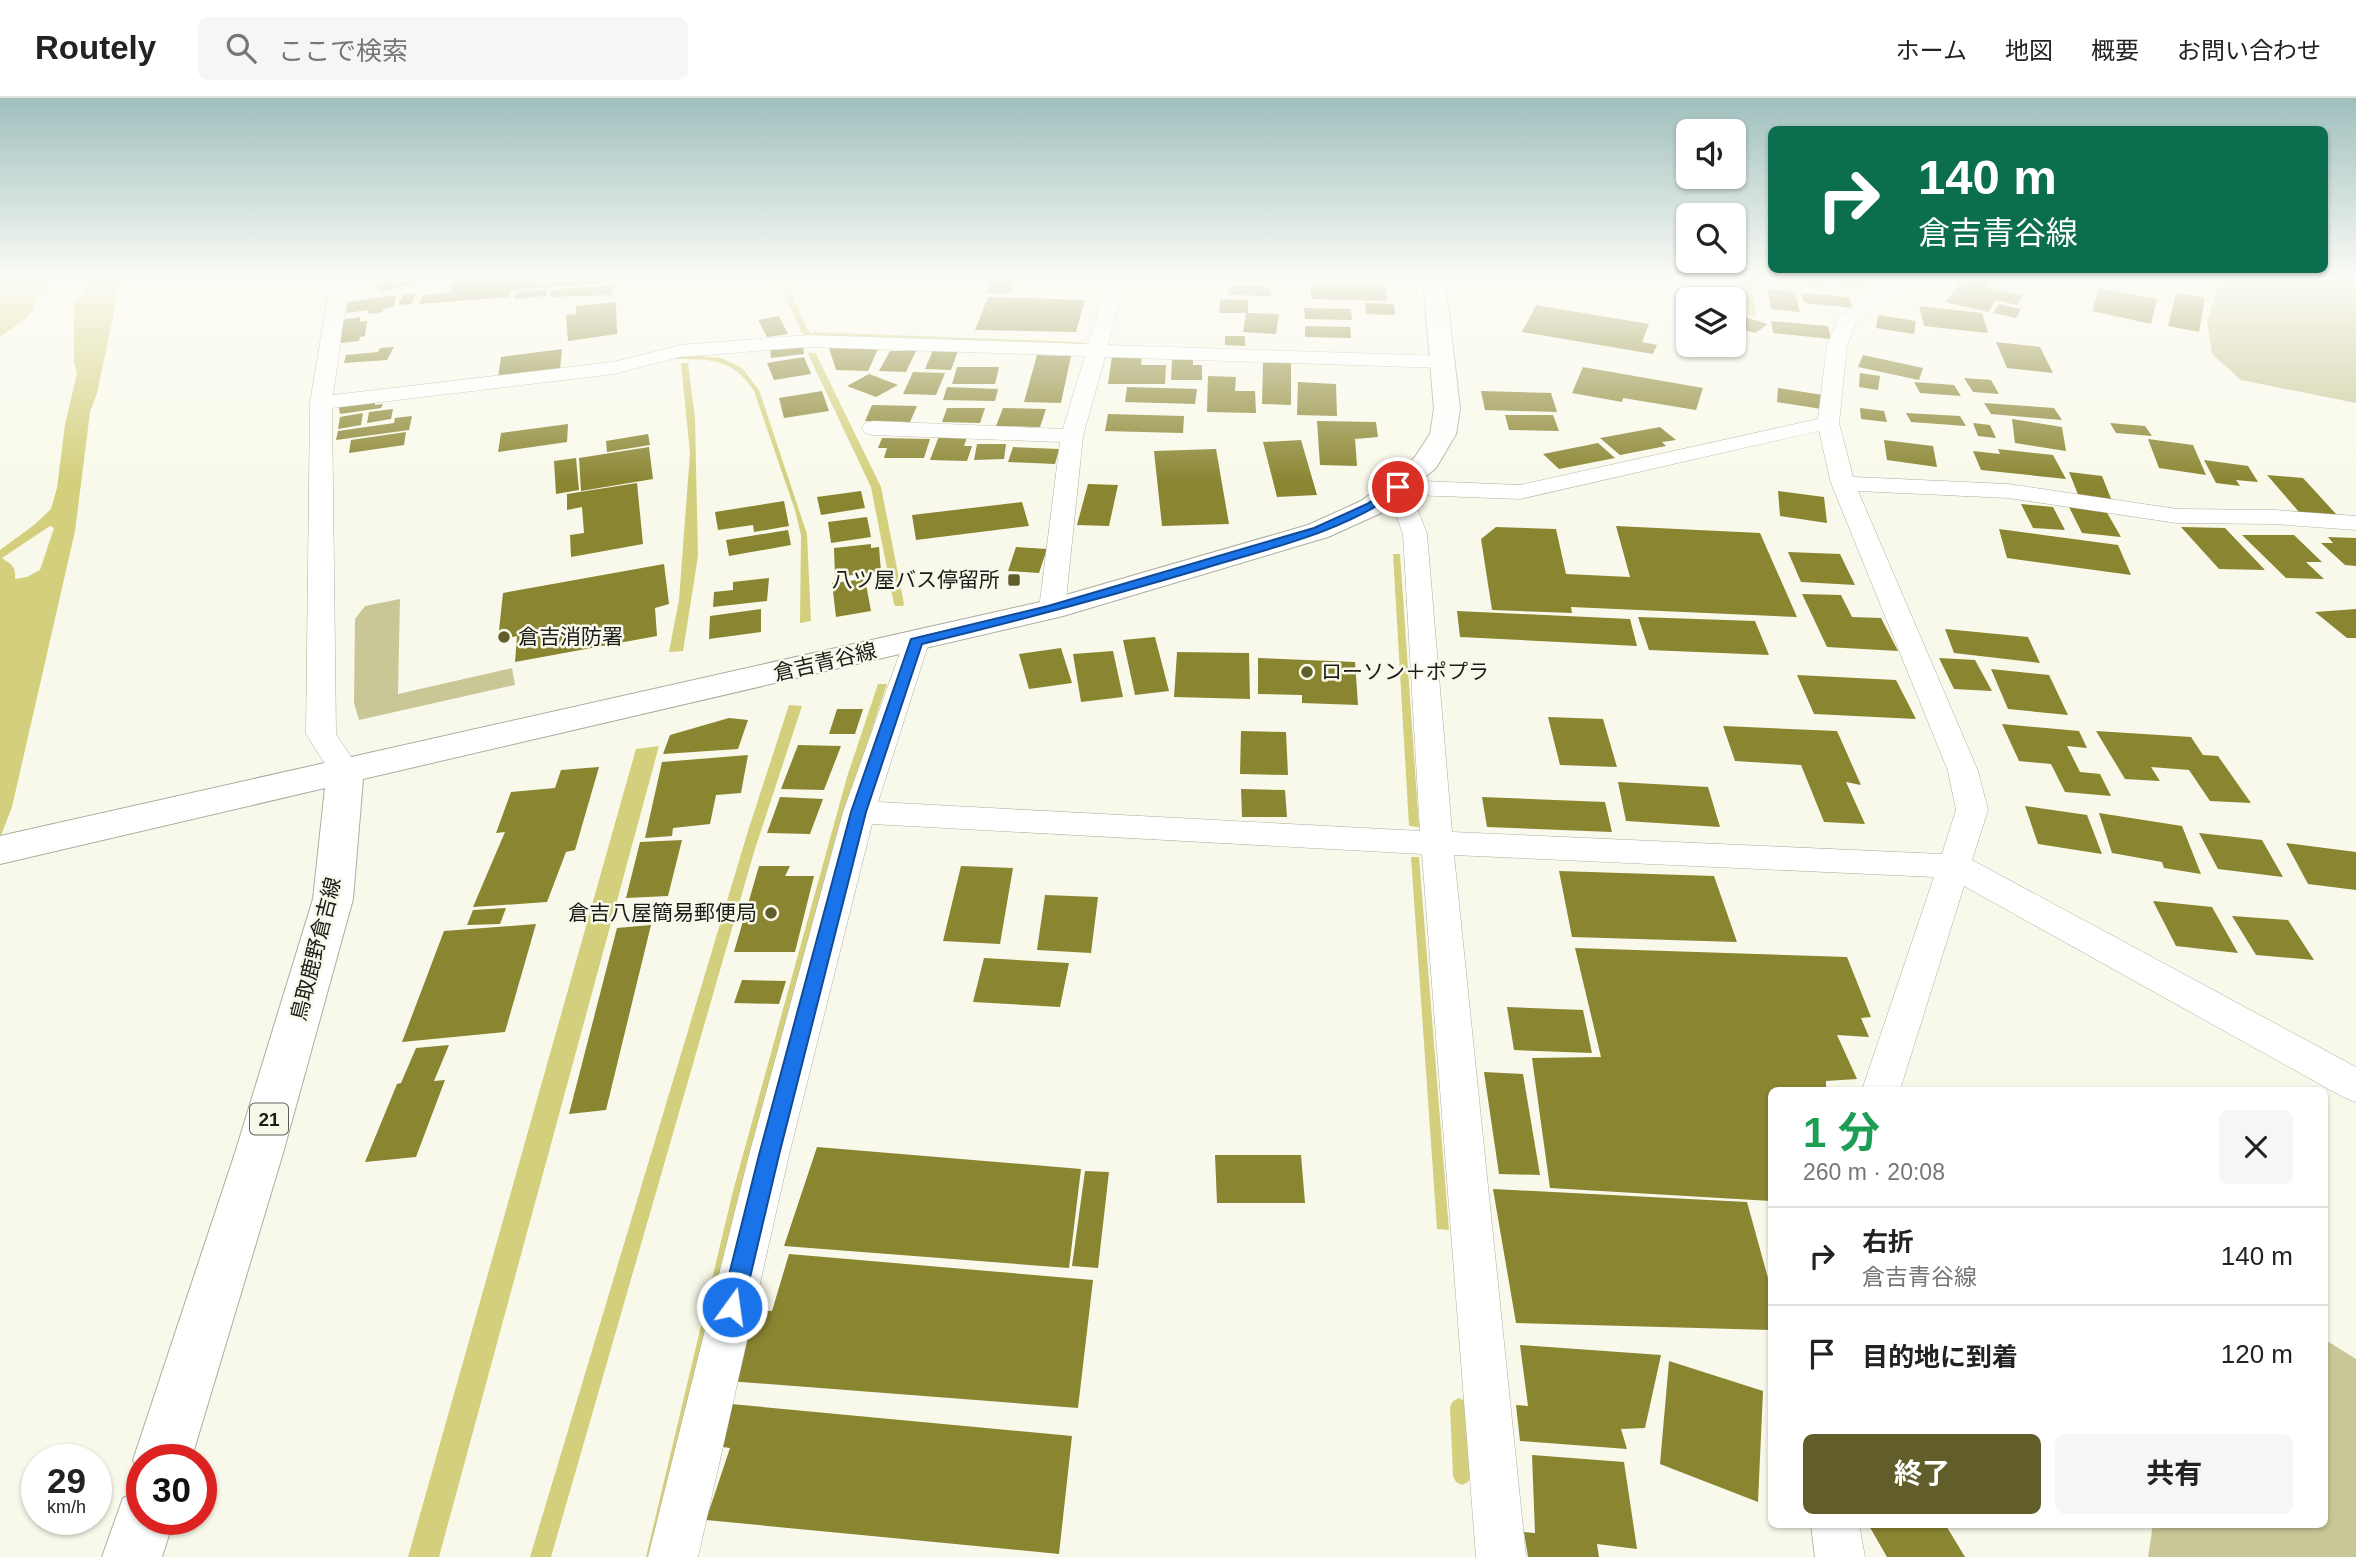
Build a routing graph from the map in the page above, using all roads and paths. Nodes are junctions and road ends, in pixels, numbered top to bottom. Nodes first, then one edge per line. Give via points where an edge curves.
1 (330, 347) edge
2 (730, 347) edge
3 (987, 347) edge
4 (1098, 347) edge
5 (1442, 347) edge
6 (1837, 347) edge
7 (1097, 350) junction
8 (1444, 362) junction
9 (321, 403) junction
10 (1828, 423) junction
11 (873, 428) dead end
12 (1072, 436) junction
13 (1843, 483) junction
14 (1398, 487) junction
15 (2356, 523) edge
16 (1052, 609) junction
17 (916, 642) junction
18 (345, 771) junction
19 (859, 812) junction
20 (1437, 843) junction
21 (0, 850) edge
22 (1955, 866) junction
23 (2356, 1086) edge
24 (1882, 1087) edge
25 (167, 1444) edge
26 (1836, 1528) edge
27 (139, 1535) edge
28 (132, 1557) edge
29 (673, 1557) edge
30 (1502, 1557) edge
31 (1840, 1557) edge

1 - 9 street
2 - 9 street via 680,351 614,368
3 - 7 street
4 - 7 street
5 - 8 main road, 倉吉青谷線
6 - 10 street
7 - 8 street
7 - 12 street
8 - 14 main road, 倉吉青谷線 via 1447,409 1443,434 1426,462
9 - 18 street via 321,734
10 - 13 street
10 - 14 street via 1520,492
11 - 12 street
12 - 16 street
13 - 15 street via 2008,491 2177,516
13 - 22 street via 1963,771 1972,810
14 - 16 main road, 倉吉青谷線 via 1371,507 1318,531
14 - 20 street via 1415,534
16 - 17 main road, 倉吉青谷線
17 - 18 main road, 倉吉青谷線
17 - 19 street
18 - 21 main road
18 - 25 main road, 鳥取鹿野倉吉線 / 21 via 333,899
19 - 20 street
19 - 29 street via 769,1155
20 - 22 street
20 - 30 street
22 - 23 street
22 - 24 street
26 - 31 street
27 - 28 main road

